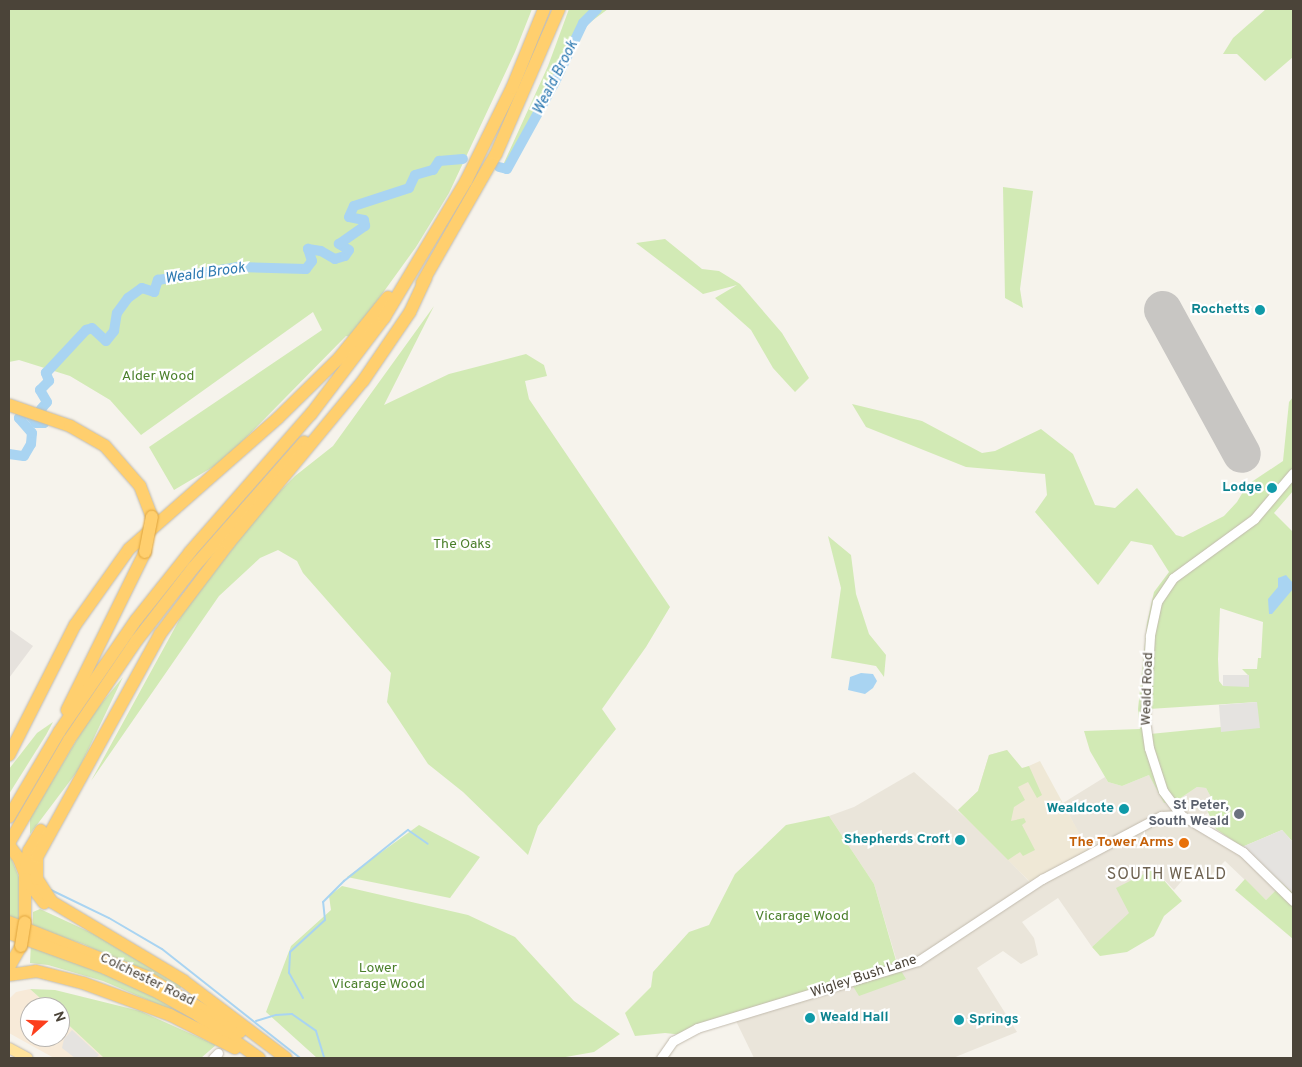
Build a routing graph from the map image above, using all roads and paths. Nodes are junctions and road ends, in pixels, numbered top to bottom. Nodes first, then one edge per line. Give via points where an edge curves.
1 (544, 9) edge
2 (559, 9) edge
3 (412, 272) junction
4 (426, 278) junction
5 (9, 404) edge
6 (1293, 473) edge
7 (243, 511) junction
8 (160, 634) junction
9 (66, 722) junction
10 (9, 754) edge
11 (70, 798) junction
12 (1168, 798) junction
13 (1164, 814) junction
14 (1181, 815) junction
15 (13, 819) edge
16 (9, 844) edge
17 (25, 877) junction
18 (1293, 900) edge
19 (9, 922) edge
20 (95, 928) junction
21 (9, 933) edge
22 (9, 967) edge
23 (9, 975) edge
24 (9, 1048) edge
25 (254, 1055) edge
26 (28, 1058) edge
27 (275, 1058) edge
28 (286, 1058) edge
29 (661, 1058) edge

1 - 3 highway via 486,142
2 - 4 highway via 496,154
3 - 9 highway via 348,367 152,599
3 - 10 highway via 396,286 339,358 278,418 129,549 75,625
4 - 7 highway via 336,403
4 - 8 highway via 410,312 363,381 228,544
5 - 9 highway, bridge via 70,426 105,446 140,486 152,517 145,552 67,707
6 - 12 street, Weald Road via 1254,519 1173,578 1157,602 1150,636 1145,720 1149,748
7 - 8 highway
7 - 15 highway via 178,586 119,665
8 - 11 highway
9 - 15 highway
11 - 17 highway via 31,845
11 - 20 highway via 40,846 36,873 52,902
12 - 13 street
12 - 14 street, Weald Road
13 - 14 street
13 - 29 street, Wigley Bush Lane via 1042,879 918,961 697,1028 673,1041
14 - 18 street, Weald Road via 1243,852
15 - 16 highway
16 - 17 highway
17 - 20 highway via 49,907
17 - 22 highway, bridge via 25,922 21,946
19 - 27 highway, Colchester Road via 147,977 208,1011
20 - 28 highway via 184,981
21 - 25 highway, Colchester Road via 134,980 198,1015
23 - 25 highway via 36,971 83,983 170,1015 233,1048
24 - 26 main road

